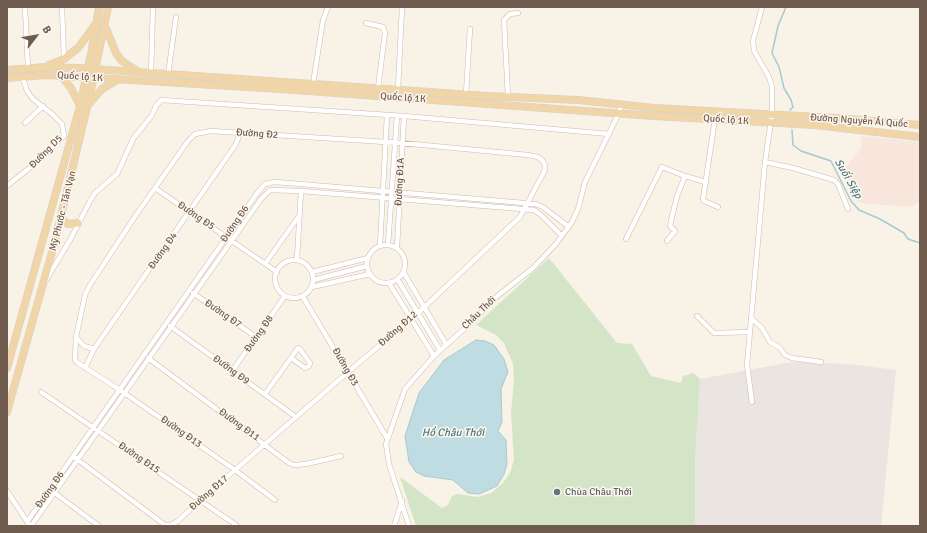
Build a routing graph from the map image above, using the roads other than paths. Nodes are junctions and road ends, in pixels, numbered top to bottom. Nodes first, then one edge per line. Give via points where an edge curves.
1 (25, 7) edge
2 (62, 7) edge
3 (99, 7) edge
4 (108, 7) edge
5 (153, 7) edge
6 (328, 7) edge
7 (402, 7) edge
8 (762, 7) edge
9 (518, 13) dead end
10 (176, 18) dead end
11 (96, 22) junction
12 (366, 23) dead end
13 (105, 25) junction
14 (470, 29) dead end
15 (64, 59) junction
16 (45, 67) junction
17 (28, 68) junction
18 (92, 69) junction
19 (7, 70) edge
20 (141, 73) junction
21 (151, 74) junction
22 (60, 75) junction
23 (168, 75) junction
24 (22, 76) junction
25 (90, 77) junction
26 (7, 78) edge
27 (118, 79) junction
28 (313, 84) junction
29 (378, 88) junction
30 (398, 90) junction
31 (466, 94) junction
32 (508, 97) junction
33 (43, 106) junction
34 (84, 107) junction
35 (620, 109) junction
36 (772, 114) junction
37 (387, 115) junction
38 (397, 116) junction
39 (404, 116) junction
40 (798, 116) joint
41 (715, 119) junction
42 (25, 123) dead end
43 (771, 123) junction
44 (799, 124) joint
45 (920, 125) edge
46 (240, 133) junction
47 (609, 134) junction
48 (64, 136) junction
49 (920, 137) edge
50 (386, 142) junction
51 (395, 142) junction
52 (402, 143) junction
53 (69, 145) junction
54 (765, 162) junction
55 (685, 176) junction
56 (706, 182) junction
57 (288, 183) junction
58 (7, 186) edge
59 (328, 186) junction
60 (155, 188) junction
61 (288, 190) junction
62 (384, 190) junction
63 (392, 190) junction
64 (301, 191) junction
65 (400, 191) junction
66 (327, 193) junction
67 (440, 195) junction
68 (383, 198) junction
69 (391, 198) junction
70 (484, 198) junction
71 (400, 199) junction
72 (252, 200) junction
73 (439, 202) junction
74 (527, 203) junction
75 (257, 204) junction
76 (484, 205) junction
77 (718, 207) dead end
78 (526, 209) junction
79 (848, 209) dead end
80 (190, 212) junction
81 (299, 216) junction
82 (61, 218) junction
83 (78, 223) junction
84 (569, 227) junction
85 (562, 236) junction
86 (226, 237) junction
87 (626, 239) dead end
88 (232, 241) junction
89 (667, 241) dead end
90 (388, 245) junction
91 (380, 246) junction
92 (397, 248) junction
93 (368, 258) junction
94 (297, 259) junction
95 (265, 264) junction
96 (337, 266) junction
97 (367, 266) junction
98 (205, 268) junction
99 (210, 272) junction
100 (277, 272) junction
101 (312, 272) junction
102 (339, 273) junction
103 (404, 273) junction
104 (370, 274) junction
105 (314, 280) junction
106 (341, 280) junction
107 (398, 280) junction
108 (44, 283) junction
109 (389, 283) junction
110 (312, 287) junction
111 (190, 291) junction
112 (194, 294) junction
113 (285, 296) junction
114 (303, 297) junction
115 (424, 307) junction
116 (418, 313) junction
117 (697, 316) dead end
118 (411, 318) junction
119 (751, 318) junction
120 (169, 325) junction
121 (750, 332) junction
122 (76, 337) junction
123 (256, 337) junction
124 (446, 344) junction
125 (94, 349) junction
126 (440, 350) junction
127 (434, 356) junction
128 (147, 357) junction
129 (291, 358) junction
130 (821, 362) dead end
131 (7, 368) edge
132 (85, 368) junction
133 (232, 371) junction
134 (348, 372) junction
135 (120, 390) junction
136 (41, 392) dead end
137 (125, 393) junction
138 (265, 394) junction
139 (752, 402) dead end
140 (7, 412) edge
141 (296, 417) junction
142 (94, 428) junction
143 (98, 431) junction
144 (387, 438) junction
145 (265, 444) junction
146 (341, 456) dead end
147 (76, 458) junction
148 (235, 470) junction
149 (7, 491) edge
150 (52, 492) junction
151 (200, 500) junction
152 (275, 500) dead end
153 (402, 501) junction
154 (29, 525) edge
155 (236, 525) dead end
156 (99, 526) edge
157 (394, 526) edge
158 (409, 526) edge

1 - 17 street
2 - 15 street
3 - 11 main road, Mỹ Phước - Tân Vạn
4 - 13 main road, Mỹ Phước - Tân Vạn
5 - 21 street
6 - 28 street via 323,20
7 - 30 street
8 - 36 street via 753,41 754,51 772,87
9 - 32 street via 510,14 504,20
10 - 23 street
11 - 15 main road via 84,42
11 - 18 main road, Mỹ Phước - Tân Vạn
12 - 29 street via 383,27 385,33
13 - 18 main road, Mỹ Phước - Tân Vạn
13 - 20 main road via 116,53 122,61
14 - 31 street
15 - 16 main road
16 - 17 main road, Quốc lộ 1K
16 - 18 main road, Quốc lộ 1K
17 - 19 main road, Quốc lộ 1K
18 - 20 main road, Quốc lộ 1K
18 - 25 main road, Mỹ Phước - Tân Vạn
20 - 21 main road, Quốc lộ 1K
21 - 23 main road, Quốc lộ 1K
22 - 24 main road, Quốc lộ 1K
22 - 25 main road, Quốc lộ 1K
22 - 34 main road
23 - 28 main road, Quốc lộ 1K
24 - 26 main road, Quốc lộ 1K
24 - 33 street, Đường D5 via 27,91
25 - 27 main road, Quốc lộ 1K
25 - 34 main road, Mỹ Phước - Tân Vạn
27 - 34 main road via 102,89
27 - 35 main road, Quốc lộ 1K
28 - 29 main road, Quốc lộ 1K
29 - 30 main road, Quốc lộ 1K
30 - 31 main road, Quốc lộ 1K
31 - 32 main road, Quốc lộ 1K
32 - 35 main road, Quốc lộ 1K via 578,100
33 - 42 street
33 - 48 street, Đường D5 via 62,124
34 - 53 main road, Mỹ Phước - Tân Vạn
34 - 82 main road, Mỹ Phước - Tân Vạn
35 - 36 main road, Quốc lộ 1K
35 - 41 main road, Quốc lộ 1K
35 - 47 street, Châu Thới
36 - 40 main road, Quốc lộ 1K
36 - 43 street
37 - 38 street
37 - 50 street, Đường Đ1A
37 - 83 street via 161,100 133,139 117,174 95,193
38 - 39 street
38 - 51 street, Đường Đ1A
39 - 47 street
39 - 52 street, Đường Đ1A
40 - 45 main road, Đường Nguyễn Ái Quốc
41 - 43 main road, Quốc lộ 1K
41 - 56 street
43 - 44 main road, Quốc lộ 1K
43 - 54 street
44 - 49 main road, Đường Nguyễn Ái Quốc
46 - 50 street, Đường Đ2
46 - 60 street, Đường Đ2 via 211,131 195,134
46 - 80 street, Đường Đ4 via 236,144
47 - 84 street, Châu Thới via 585,182 578,209
48 - 53 street
48 - 58 street, Đường D5 via 33,166
50 - 51 street, Đường Đ2
50 - 62 street, Đường Đ1A
51 - 52 street, Đường Đ2
51 - 63 street, Đường Đ1A
52 - 65 street, Đường Đ1A
52 - 74 street, Đường Đ2 via 538,157 546,165 545,170
53 - 131 main road, Mỹ Phước - Tân Vạn
54 - 79 street via 834,180
54 - 119 street
55 - 56 street
55 - 87 street via 662,167
55 - 89 street via 670,226 675,231
56 - 77 street via 704,201
57 - 59 street, Đường Đ6
57 - 61 street
57 - 72 street, Đường Đ6 via 265,184
59 - 62 street, Đường Đ6
59 - 66 street
60 - 80 street, Đường Đ5
60 - 122 street, Đường Đ2 via 90,285 85,295
61 - 64 street, Đường Đ6
61 - 75 street, Đường Đ6 via 270,190
62 - 63 street, Đường Đ6
62 - 68 street, Đường Đ1A
63 - 65 street, Đường Đ6
63 - 69 street, Đường Đ1A
64 - 66 street, Đường Đ6
64 - 81 street
65 - 67 street, Đường Đ6
65 - 71 street, Đường Đ1A
66 - 68 street, Đường Đ6
67 - 70 street, Đường Đ6
67 - 73 street
68 - 69 street, Đường Đ6
68 - 91 street, Đường Đ1A
69 - 71 street, Đường Đ6
69 - 90 street, Đường Đ1A
70 - 74 street, Đường Đ6
70 - 76 street
71 - 73 street, Đường Đ6
71 - 92 street, Đường Đ1A
72 - 75 street
72 - 86 street, Đường Đ6
73 - 76 street, Đường Đ6
74 - 78 street
74 - 84 street, Đường Đ6 via 543,206
75 - 88 street, Đường Đ6
76 - 78 street, Đường Đ6
78 - 85 street, Đường Đ6 via 537,211
78 - 115 street, Đường Đ12
80 - 86 street, Đường Đ5
80 - 125 street, Đường Đ4
81 - 94 street
81 - 95 street
82 - 83 main road via 68,224
82 - 108 main road, Mỹ Phước - Tân Vạn
83 - 108 street
84 - 85 street, Châu Thới
85 - 124 street, Châu Thới via 533,268 496,297
86 - 88 street, Đường Đ5
86 - 98 street, Đường Đ6
88 - 95 street, Đường Đ5
88 - 99 street, Đường Đ6
90 - 91 street
90 - 92 street
91 - 93 street via 372,251
92 - 103 street via 405,262
93 - 96 street
93 - 97 street
94 - 100 street via 286,262
94 - 101 street
95 - 100 street, Đường Đ5
96 - 101 street
96 - 102 street
97 - 102 street
97 - 104 street
98 - 99 street
98 - 111 street, Đường Đ6
99 - 112 street, Đường Đ6
100 - 113 street via 275,281
101 - 105 street
102 - 105 street
102 - 106 street
103 - 107 street
103 - 115 street
104 - 106 street
104 - 109 street via 377,281
105 - 110 street
106 - 110 street
107 - 109 street
107 - 116 street
108 - 140 main road, Mỹ Phước - Tân Vạn
109 - 118 street
110 - 114 street
111 - 112 street, Đường Đ7
111 - 120 street, Đường Đ6
112 - 120 street, Đường Đ6
112 - 123 street, Đường Đ7
113 - 114 street via 297,299
113 - 123 street, Đường Đ8
114 - 134 street, Đường Đ3
115 - 116 street, Đường Đ12
115 - 124 street
116 - 118 street, Đường Đ12
116 - 126 street
117 - 121 street via 714,333
118 - 127 street
118 - 134 street, Đường Đ12
119 - 121 street
119 - 130 street via 764,331 770,342 780,348 785,355
120 - 128 street, Đường Đ6
120 - 133 street, Đường Đ9
121 - 139 street via 747,365
122 - 125 street via 84,346
122 - 132 street, Đường Đ2 via 75,360
123 - 133 street, Đường Đ8
124 - 126 street, Châu Thới
125 - 132 street, Đường Đ4
126 - 127 street, Châu Thới
127 - 144 street, Châu Thới via 405,389
128 - 135 street, Đường Đ6
128 - 137 street, Đường Đ6
128 - 145 street, Đường Đ11
129 - 129 street via 299,348 310,363 309,366 305,368
129 - 138 street
132 - 135 street, Đường Đ13
133 - 138 street, Đường Đ9
134 - 141 street, Đường Đ12
134 - 144 street, Đường Đ3
135 - 137 street, Đường Đ13
135 - 142 street, Đường Đ6
136 - 142 street, Đường Đ15
137 - 143 street, Đường Đ6
137 - 148 street, Đường Đ13
138 - 141 street, Đường Đ9
141 - 145 street, Đường Đ12
142 - 143 street, Đường Đ15
142 - 147 street, Đường Đ6
143 - 147 street, Đường Đ6
143 - 151 street, Đường Đ15
144 - 153 street, Châu Thới via 389,464
145 - 146 street, Đường Đ11 via 294,465
145 - 148 street, Đường Đ17
147 - 150 street, Đường Đ6
147 - 151 street, Đường Đ17 via 164,525 178,521
148 - 151 street, Đường Đ17
148 - 152 street, Đường Đ13
149 - 154 street
150 - 154 street, Đường Đ6
150 - 156 street
151 - 155 street, Đường Đ15
153 - 157 street
153 - 158 street, Châu Thới

